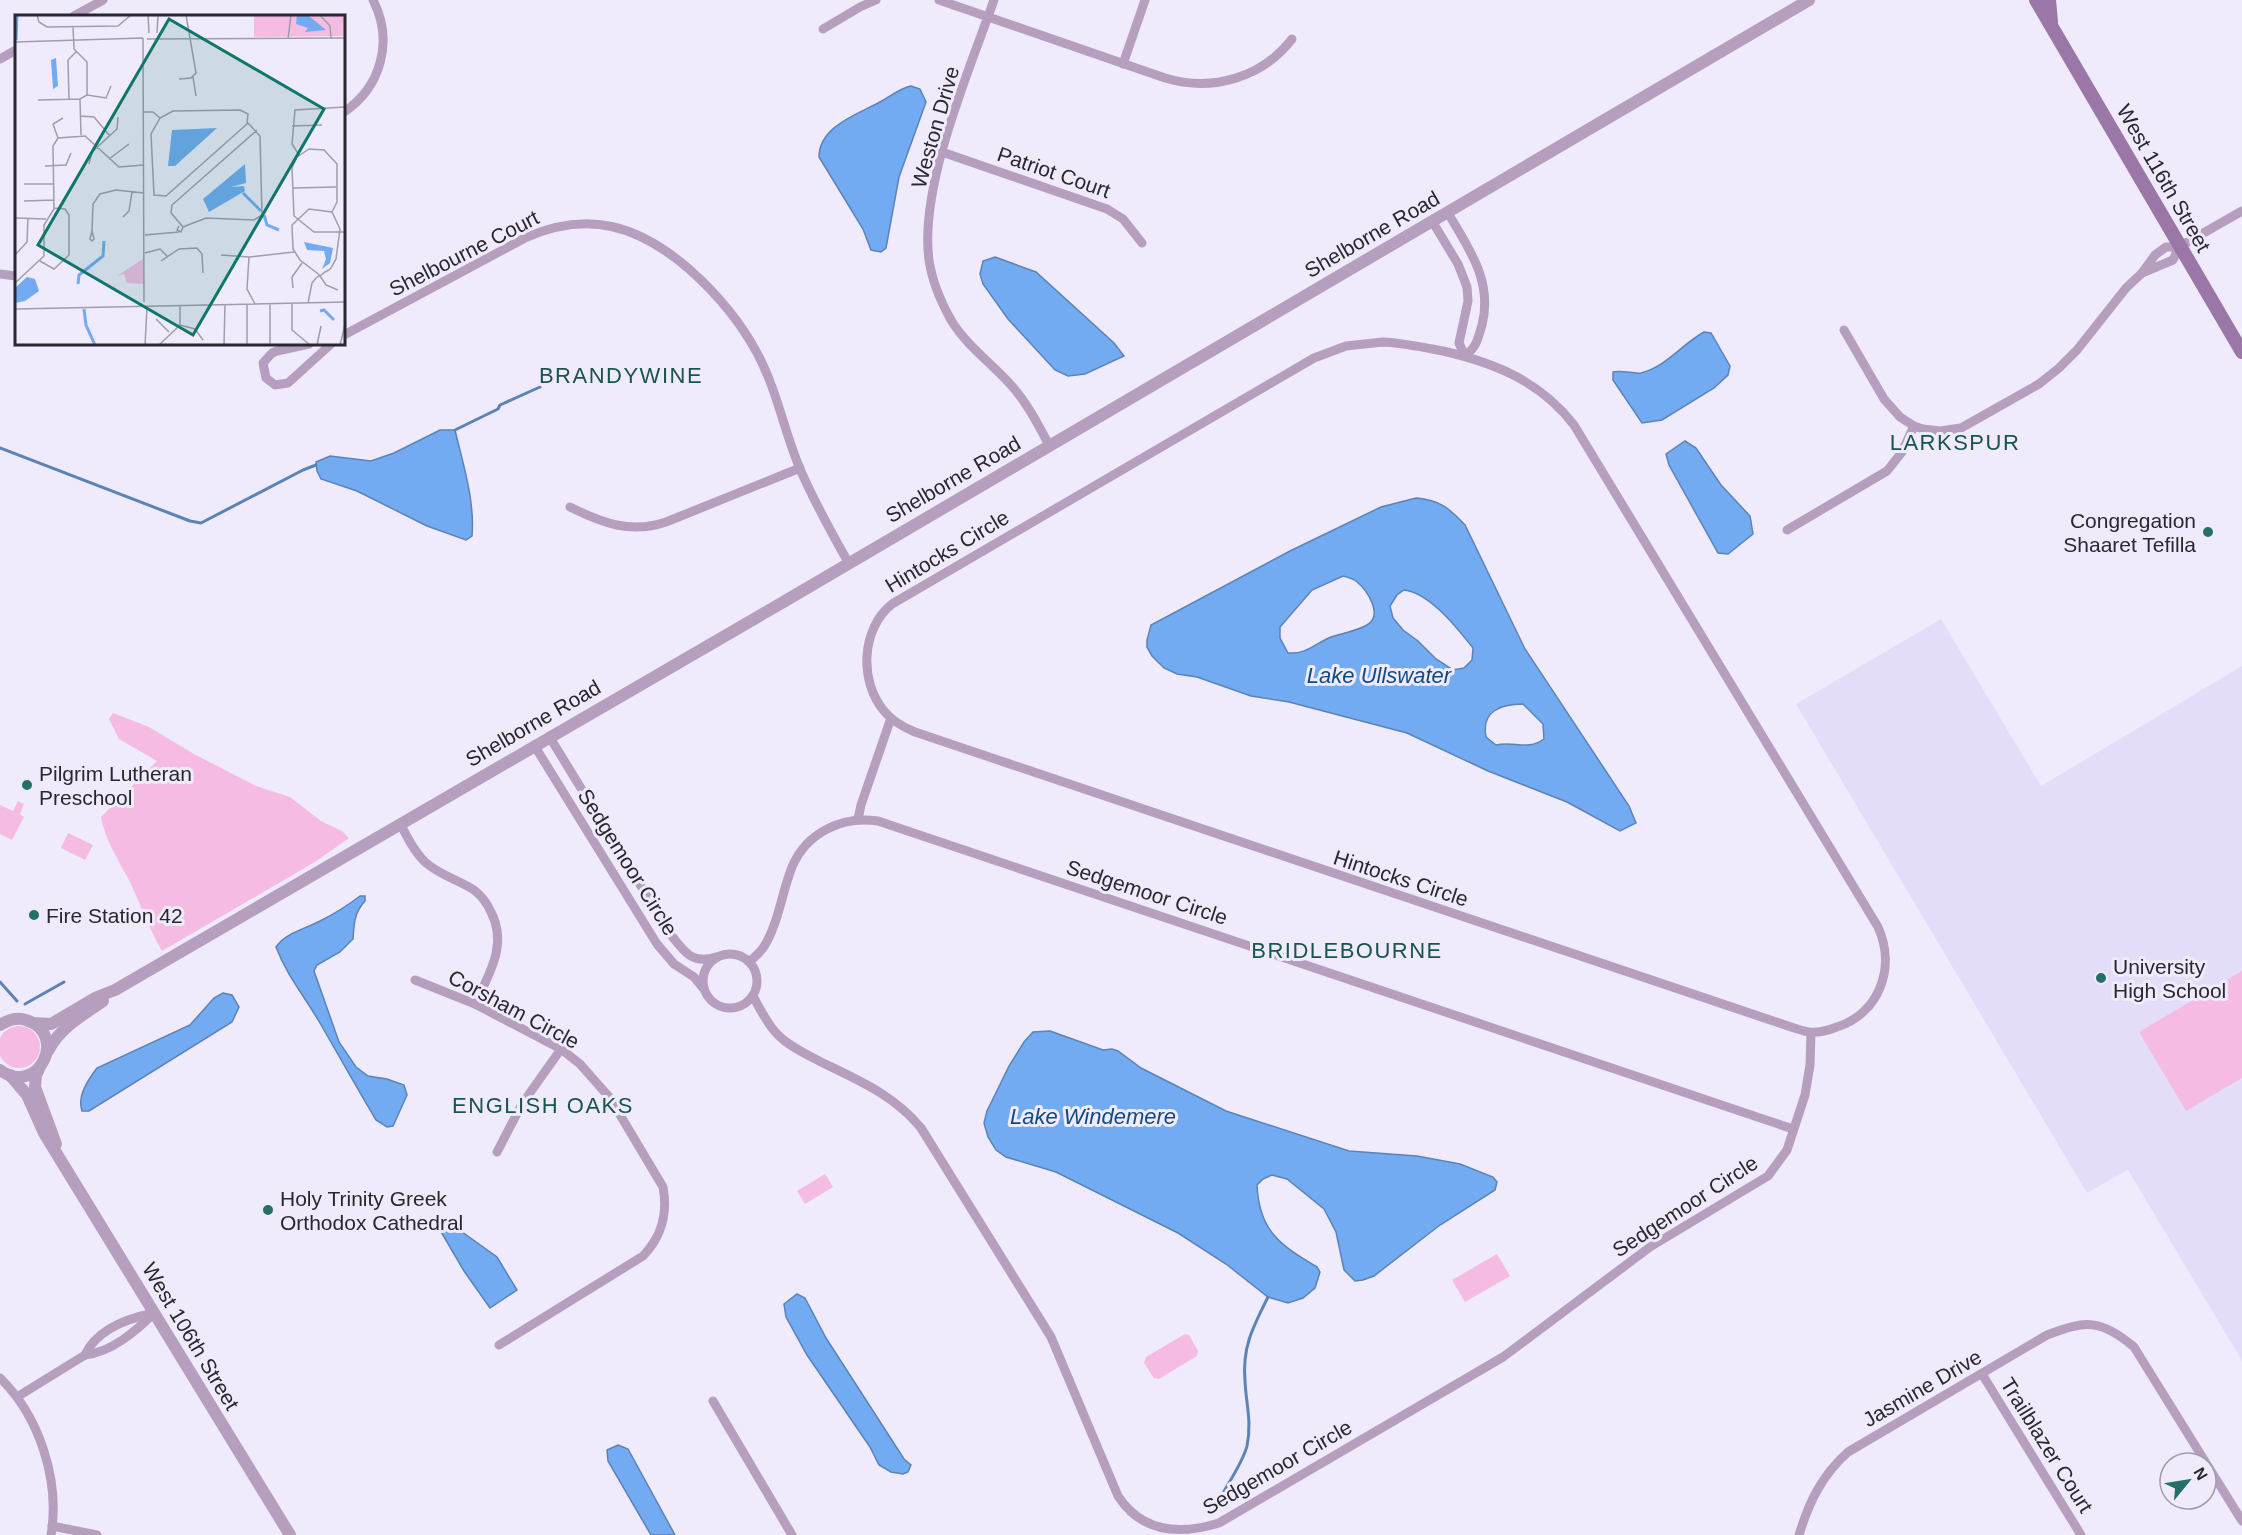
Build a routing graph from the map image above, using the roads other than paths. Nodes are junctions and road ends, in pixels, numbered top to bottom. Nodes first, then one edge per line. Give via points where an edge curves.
1 (103, 0) edge
2 (373, 0) edge
3 (876, 0) edge
4 (939, 0) edge
5 (994, 0) edge
6 (1145, 0) edge
7 (1809, 0) edge
8 (2036, 0) edge
9 (2049, 0) edge
10 (76, 15) edge
11 (988, 18) junction
12 (2051, 24) junction
13 (823, 29) dead end
14 (1292, 39) dead end
15 (14, 52) edge
16 (0, 59) edge
17 (1123, 64) junction
18 (345, 111) edge
19 (942, 152) junction
20 (2242, 211) edge
21 (1448, 213) junction
22 (1432, 222) junction
23 (1142, 243) dead end
24 (2180, 247) junction
25 (2142, 273) junction
26 (0, 274) edge
27 (15, 276) edge
28 (1844, 330) dead end
29 (345, 334) edge
30 (305, 345) edge
31 (330, 345) edge
32 (2242, 352) edge
33 (1465, 356) junction
34 (1914, 426) junction
35 (1049, 445) junction
36 (800, 468) junction
37 (570, 507) dead end
38 (1787, 530) dead end
39 (848, 562) junction
40 (891, 718) junction
41 (549, 736) junction
42 (534, 745) junction
43 (858, 819) junction
44 (400, 823) junction
45 (716, 957) junction
46 (749, 962) junction
47 (416, 980) dead end
48 (703, 988) junction
49 (115, 990) junction
50 (753, 996) junction
51 (475, 1004) junction
52 (0, 1013) edge
53 (12, 1019) junction
54 (34, 1023) junction
55 (0, 1025) edge
56 (1811, 1033) junction
57 (561, 1049) junction
58 (47, 1052) junction
59 (39, 1069) junction
60 (3, 1072) edge
61 (1793, 1129) junction
62 (497, 1152) dead end
63 (60, 1157) junction
64 (154, 1313) junction
65 (499, 1345) dead end
66 (86, 1355) junction
67 (1982, 1374) junction
68 (0, 1378) edge
69 (17, 1397) junction
70 (713, 1401) dead end
71 (2242, 1521) edge
72 (52, 1531) edge
73 (97, 1535) edge
74 (290, 1535) edge
75 (792, 1535) edge
76 (1799, 1535) edge
77 (2081, 1535) edge

1 - 10 street
2 - 18 street via 383,32 381,62 368,89
3 - 13 street
4 - 11 street
5 - 11 street, Weston Drive
6 - 17 street
7 - 21 street, Shelborne Road
8 - 12 main road, West 116th Street
9 - 12 main road, West 116th Street
11 - 17 street
11 - 19 street, Weston Drive
12 - 24 main road, West 116th Street
14 - 17 street via 1267,64 1224,81 1175,81
15 - 16 street
19 - 23 street, Patriot Court via 1107,209 1123,219
19 - 35 street, Weston Drive via 928,220 929,260 940,299 958,330 1012,386
20 - 24 street
21 - 22 street, Shelborne Road
21 - 33 street via 1475,259 1483,282 1483,318 1476,347
22 - 33 street via 1467,287 1459,343
22 - 35 street, Shelborne Road
24 - 25 street via 2173,260
24 - 25 street via 2166,248 2155,255
24 - 32 main road, West 116th Street
25 - 34 street via 2077,350 2038,384 1960,428 1940,431
26 - 27 street
28 - 34 street via 1889,406
29 - 36 street, Shelbourne Court via 536,233 582,224 621,229 653,243 682,263 739,324 768,376
30 - 31 street via 272,353 264,363 266,378 276,385 288,383
33 - 40 street, Hintocks Circle via 1383,342 1346,346 1314,358 900,599 879,618 871,633 867,656 873,693
33 - 56 street, Hintocks Circle via 1523,379 1574,425 1878,927 1886,960 1877,995 1853,1020
34 - 38 street via 1902,452 1887,471
35 - 39 street, Shelborne Road
36 - 37 street via 646,527 604,523
36 - 39 street, Shelbourne Court
39 - 41 street, Shelborne Road
40 - 43 street
40 - 56 street, Hintocks Circle via 915,732
41 - 42 street, Shelborne Road
41 - 45 street, Sedgemoor Circle via 670,935 696,959
42 - 44 street, Shelborne Road
42 - 48 street, Sedgemoor Circle via 657,944
43 - 46 street, Sedgemoor Circle via 823,830 802,849 765,944
43 - 61 street, Sedgemoor Circle via 887,823
44 - 49 street, Shelborne Road
44 - 51 street via 425,861 479,894 494,918 499,940 497,955
45 - 46 street via 730,954
45 - 48 street via 703,973
46 - 50 street via 757,982
47 - 51 street, Corsham Circle
48 - 50 street via 710,1000 722,1008 742,1006
49 - 54 street, Shelborne Road via 51,1024
49 - 58 street, Shelborne Road via 62,1030
50 - 61 street, Sedgemoor Circle via 783,1039 883,1093 921,1128 1050,1337 1118,1496 1136,1517 1169,1531 1196,1532 1219,1523 1503,1357 1650,1247 1768,1176 1786,1150
51 - 57 street, Corsham Circle
52 - 53 street
53 - 54 street
53 - 55 street
54 - 58 street via 45,1036
56 - 61 street via 1807,1086
57 - 62 street via 522,1104
57 - 65 street, Corsham Circle via 587,1070 604,1091 658,1177 665,1199 663,1223 643,1256
58 - 59 street, Shelborne Road
59 - 60 street via 25,1076
59 - 63 street, West 106th Street via 35,1087
60 - 63 street, West 106th Street via 27,1095
63 - 64 street, West 106th Street
64 - 66 street via 137,1330 95,1354
64 - 66 street via 130,1318 98,1337
64 - 74 street, West 106th Street
66 - 69 street
67 - 71 street, Jasmine Drive via 2055,1331 2073,1325 2089,1323 2119,1334 2134,1347
67 - 76 street, Jasmine Drive via 1884,1429 1840,1459 1814,1494
67 - 77 street, Trailblazer Court
68 - 69 street
69 - 72 street via 43,1449 52,1492
70 - 75 street
72 - 73 street

